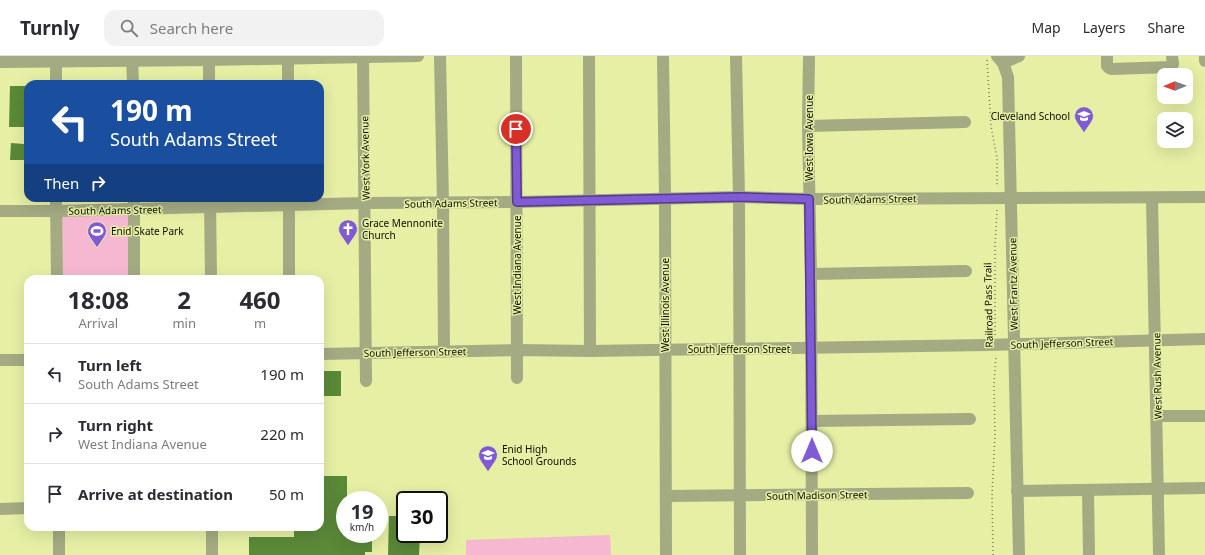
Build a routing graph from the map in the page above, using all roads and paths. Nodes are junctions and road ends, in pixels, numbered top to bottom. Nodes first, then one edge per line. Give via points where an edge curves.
1 (364, 56) edge
2 (418, 56) edge
3 (440, 56) edge
4 (516, 56) edge
5 (589, 56) edge
6 (663, 56) edge
7 (736, 56) edge
8 (809, 56) edge
9 (987, 56) edge
10 (1019, 56) edge
11 (1107, 56) edge
12 (1172, 56) edge
13 (1205, 56) edge
14 (132, 58) edge
15 (209, 58) edge
16 (288, 58) junction
17 (56, 59) edge
18 (1000, 59) edge
19 (1205, 61) edge
20 (0, 62) edge
21 (56, 80) edge
22 (133, 80) edge
23 (210, 80) edge
24 (288, 80) edge
25 (965, 122) dead end
26 (808, 126) junction
27 (739, 197) junction
28 (1205, 197) edge
29 (665, 198) junction
30 (997, 198) junction
31 (1011, 198) junction
32 (1152, 198) junction
33 (809, 199) junction
34 (590, 200) junction
35 (56, 202) edge
36 (289, 202) edge
37 (517, 202) junction
38 (210, 203) edge
39 (365, 203) junction
40 (443, 203) junction
41 (134, 204) edge
42 (0, 210) edge
43 (56, 211) junction
44 (966, 271) dead end
45 (810, 274) junction
46 (57, 275) edge
47 (134, 275) edge
48 (211, 275) edge
49 (289, 275) edge
50 (1205, 339) edge
51 (1156, 340) junction
52 (996, 345) junction
53 (1014, 345) junction
54 (811, 348) junction
55 (664, 349) junction
56 (738, 349) junction
57 (517, 350) junction
58 (590, 351) junction
59 (444, 352) junction
60 (366, 353) junction
61 (324, 354) edge
62 (0, 360) edge
63 (24, 360) edge
64 (517, 378) dead end
65 (366, 381) dead end
66 (1158, 416) junction
67 (1205, 416) edge
68 (970, 419) dead end
69 (812, 421) junction
70 (1205, 488) edge
71 (1159, 489) junction
72 (1088, 490) junction
73 (1017, 492) junction
74 (968, 493) dead end
75 (666, 496) junction
76 (740, 496) junction
77 (812, 496) junction
78 (0, 508) edge
79 (24, 508) edge
80 (59, 531) edge
81 (212, 531) edge
82 (59, 555) edge
83 (212, 555) edge
84 (666, 555) edge
85 (740, 555) edge
86 (812, 555) edge
87 (993, 555) edge
88 (1019, 555) edge
89 (1089, 555) edge
90 (1159, 555) edge

1 - 2 street
1 - 16 street
1 - 39 street, West York Avenue
3 - 40 street
4 - 37 street, West Indiana Avenue
5 - 34 street
6 - 29 street, West Illinois Avenue
7 - 27 street
8 - 26 street, West Iowa Avenue
9 - 30 path, Railroad Pass Trail via 991,126 997,158
10 - 18 street
11 - 12 street via 1107,66 1112,69 1171,67
13 - 19 street
14 - 15 street
14 - 17 street
14 - 22 street
15 - 16 street
15 - 23 street
16 - 24 street
17 - 20 street
17 - 21 street
18 - 31 street, West Frantz Avenue via 1008,77
25 - 26 street
26 - 33 street, West Iowa Avenue
27 - 29 street, South Adams Street
27 - 33 street, South Adams Street
27 - 56 street
28 - 32 street, South Adams Street
29 - 34 street, South Adams Street
29 - 55 street, West Illinois Avenue
30 - 31 street, South Adams Street
30 - 33 street, South Adams Street
30 - 52 path, Railroad Pass Trail via 994,247
31 - 32 street, South Adams Street
31 - 53 street, West Frantz Avenue
32 - 51 street, West Rush Avenue
33 - 45 street, West Iowa Avenue
34 - 37 street, South Adams Street
34 - 58 street
35 - 43 street
36 - 38 street, South Adams Street
36 - 39 street, South Adams Street
36 - 49 street
37 - 40 street, South Adams Street
37 - 57 street, West Indiana Avenue
38 - 41 street, South Adams Street
38 - 48 street
39 - 40 street, South Adams Street
39 - 60 street, West York Avenue
40 - 59 street
41 - 43 street, South Adams Street
41 - 47 street
42 - 43 street, South Adams Street
43 - 46 street
44 - 45 street
45 - 54 street, West Iowa Avenue
50 - 51 street, South Jefferson Street
51 - 53 street, South Jefferson Street
51 - 66 street, West Rush Avenue
52 - 53 street, South Jefferson Street
52 - 54 street, South Jefferson Street
52 - 87 path, Railroad Pass Trail
53 - 73 street, West Frantz Avenue
54 - 56 street, South Jefferson Street
54 - 69 street, West Iowa Avenue
55 - 56 street, South Jefferson Street
55 - 58 street, South Jefferson Street
55 - 75 street, West Illinois Avenue
56 - 76 street
57 - 58 street, South Jefferson Street
57 - 59 street, South Jefferson Street
57 - 64 street, West Indiana Avenue
59 - 60 street, South Jefferson Street
60 - 61 street, South Jefferson Street
60 - 65 street, West York Avenue
62 - 63 street
66 - 67 street
66 - 71 street, West Rush Avenue
68 - 69 street
69 - 77 street, West Iowa Avenue
70 - 71 street
71 - 72 street
71 - 90 street, West Rush Avenue
72 - 73 street
72 - 89 street
73 - 88 street, West Frantz Avenue
74 - 77 street, South Madison Street
75 - 76 street, South Madison Street
75 - 84 street, West Illinois Avenue
76 - 77 street, South Madison Street
76 - 85 street
77 - 86 street, West Iowa Avenue
78 - 79 street
80 - 82 street
81 - 83 street

